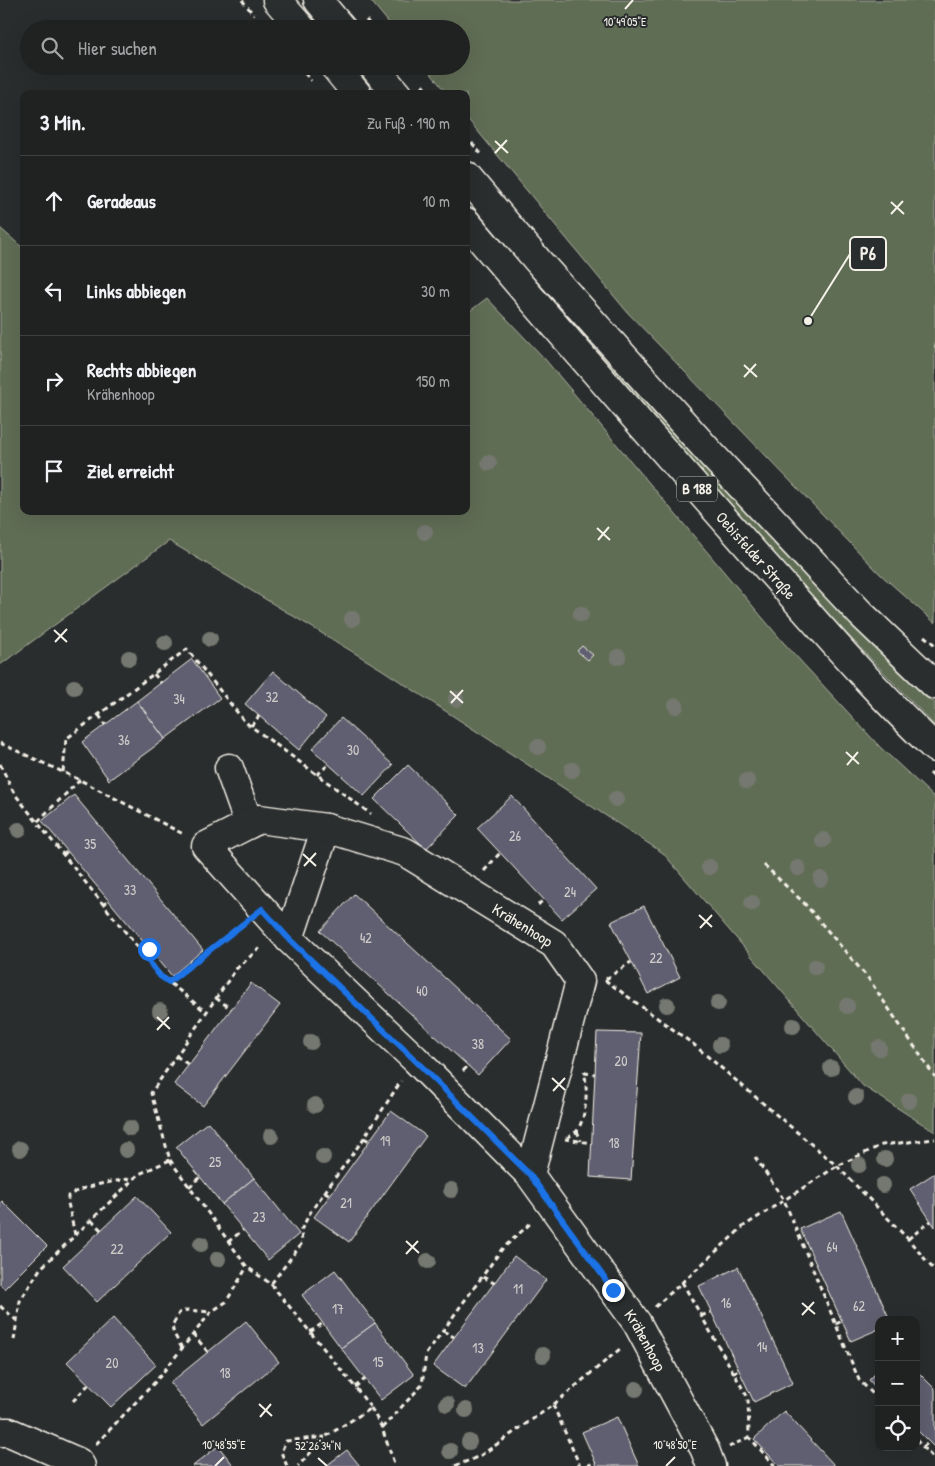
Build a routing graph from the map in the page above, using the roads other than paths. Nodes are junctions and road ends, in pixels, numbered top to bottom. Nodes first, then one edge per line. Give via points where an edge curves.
1 (278, 0) edge
2 (318, 0) edge
3 (295, 20) edge
4 (335, 20) edge
5 (341, 75) edge
6 (381, 75) edge
7 (354, 90) edge
8 (394, 90) edge
9 (470, 181) edge
10 (470, 227) edge
11 (935, 685) edge
12 (935, 748) edge
13 (228, 768) dead end
14 (249, 824) junction
15 (326, 828) junction
16 (285, 934) junction
17 (530, 1175) junction
18 (0, 1432) edge
19 (79, 1464) edge
20 (711, 1466) edge

1 - 3 street
2 - 4 street
5 - 7 street
6 - 8 street
9 - 11 street, B 188 via 711,454 860,614
10 - 12 street, Oebisfelder Straße / B 188 via 832,640
13 - 14 street
14 - 15 street, Krähenhoop via 259,819
14 - 16 street, Krähenhoop via 206,846
15 - 16 street
15 - 17 street, Krähenhoop via 405,852 554,944 592,980
16 - 17 street, Krähenhoop
17 - 20 street, Krähenhoop via 637,1323
18 - 19 street via 9,1432

